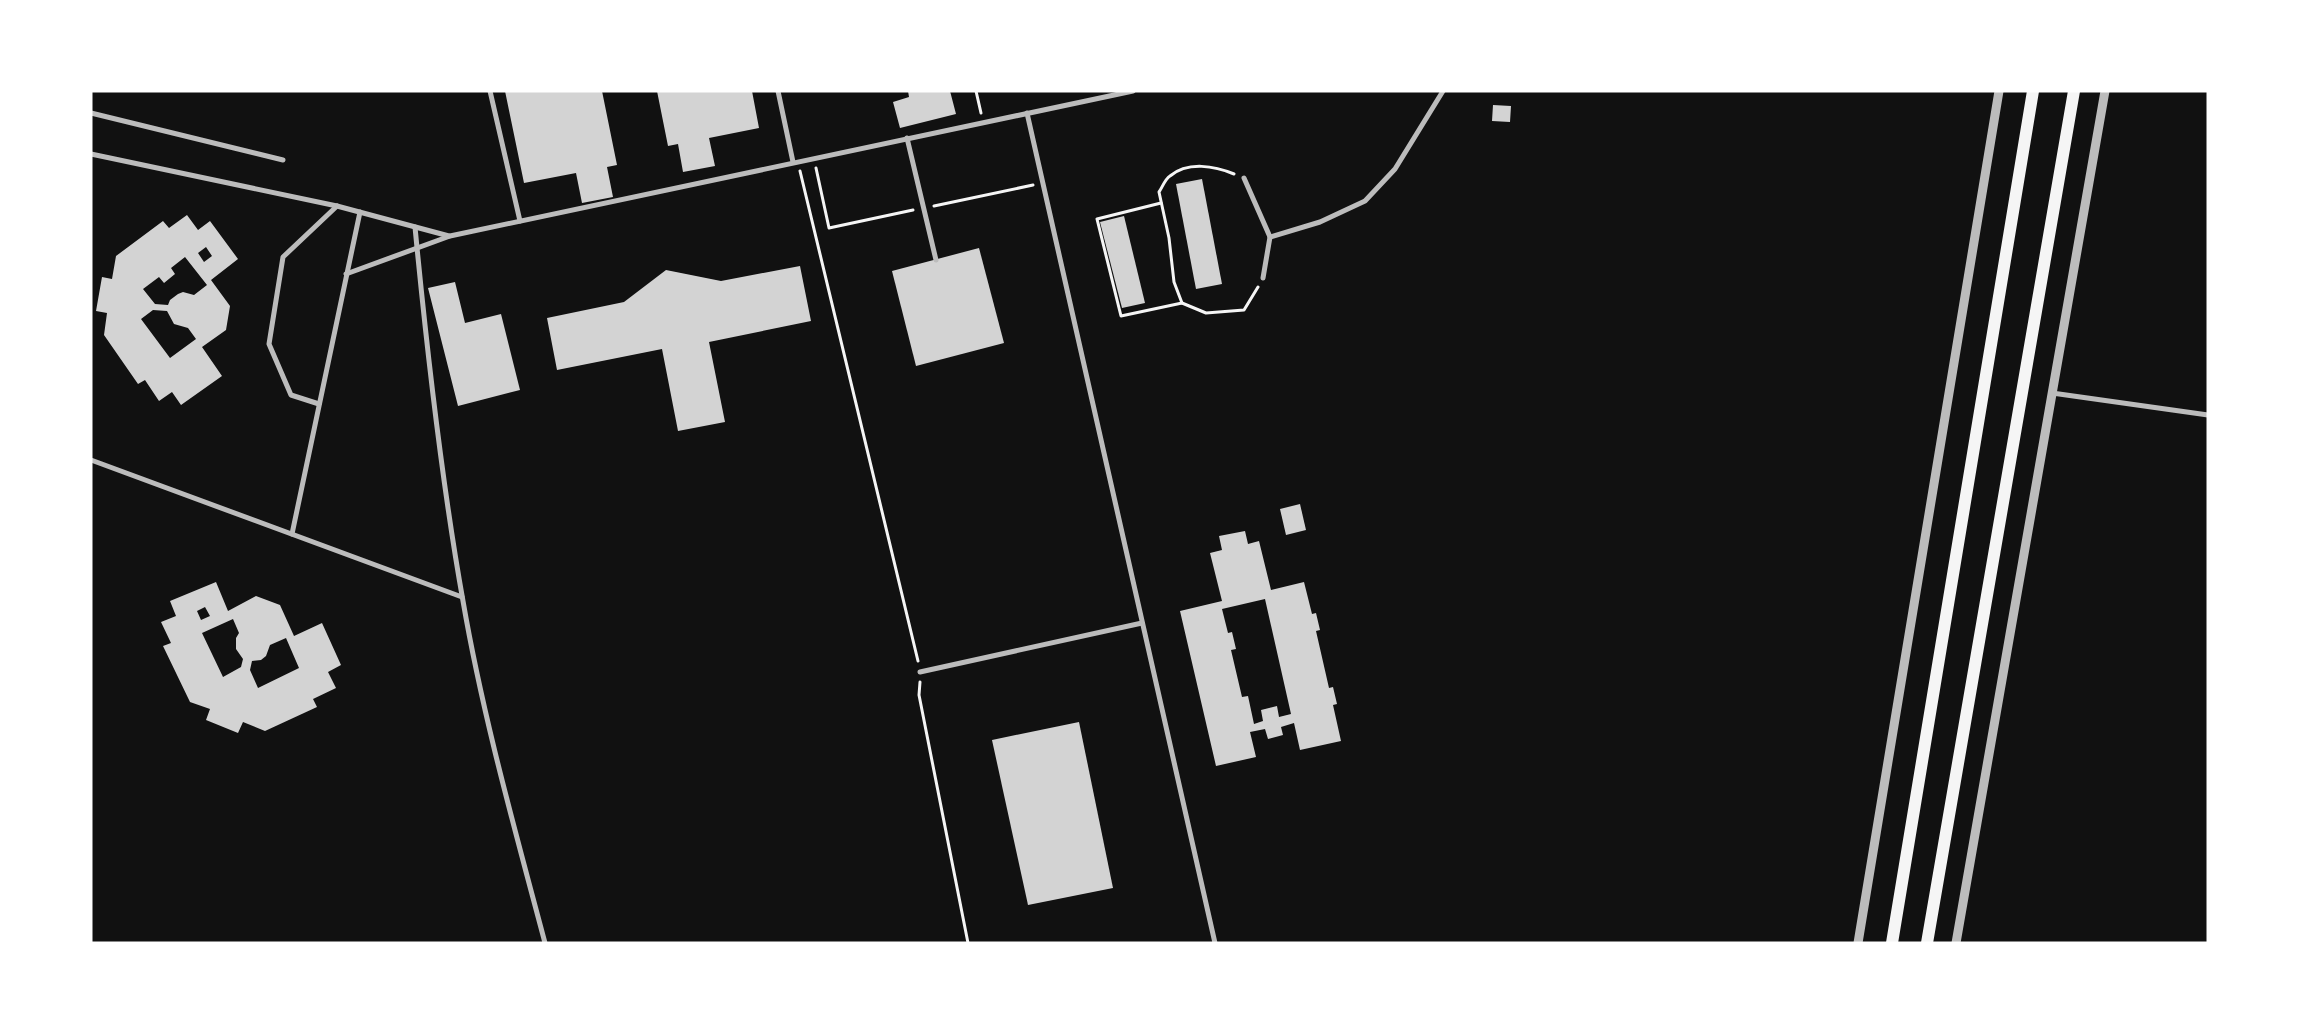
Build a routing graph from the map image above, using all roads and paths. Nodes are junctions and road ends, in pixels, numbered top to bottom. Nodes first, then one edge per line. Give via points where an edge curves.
1 (490, 91) edge
2 (778, 91) edge
3 (976, 91) edge
4 (1133, 91) edge
5 (1443, 91) edge
6 (2000, 91) edge
7 (2033, 91) edge
8 (2074, 91) edge
9 (2105, 91) edge
10 (91, 113) edge
11 (1027, 113) junction
12 (983, 122) junction
13 (907, 138) junction
14 (91, 154) edge
15 (813, 158) junction
16 (283, 160) dead end
17 (795, 162) junction
18 (1032, 176) dead end
19 (1244, 178) joint
20 (1161, 203) junction
21 (337, 206) junction
22 (924, 208) junction
23 (360, 212) junction
24 (520, 221) junction
25 (415, 227) junction
26 (450, 236) junction
27 (1270, 237) junction
28 (417, 248) junction
29 (936, 260) dead end
30 (346, 274) junction
31 (1263, 278) joint
32 (1182, 303) junction
33 (2051, 392) junction
34 (319, 404) junction
35 (2208, 415) edge
36 (91, 460) edge
37 (292, 534) junction
38 (462, 597) junction
39 (1142, 623) junction
40 (920, 672) junction
41 (545, 943) edge
42 (968, 943) edge
43 (1214, 943) edge
44 (1858, 943) edge
45 (1892, 943) edge
46 (1927, 943) edge
47 (1956, 943) edge

1 - 24 street
2 - 17 street
3 - 12 path
4 - 11 street
5 - 27 street via 1395,169 1366,201 1320,222
6 - 44 street
7 - 45 main road
8 - 46 main road
9 - 33 street
10 - 16 street
11 - 12 street
11 - 39 street
12 - 13 street
13 - 15 street
13 - 22 street
14 - 21 street
15 - 17 street
15 - 22 path via 829,228
17 - 24 street
17 - 40 path
18 - 22 path via 1034,184
19 - 20 path via 1218,167 1190,166 1169,176 1159,192
19 - 27 street
20 - 32 path via 1174,282
20 - 32 path via 1097,219 1120,316
21 - 23 street
21 - 34 street via 283,257 269,344 292,395
22 - 29 street
23 - 25 street
23 - 30 street
24 - 26 street
25 - 26 street
25 - 28 street
26 - 28 street
27 - 31 street
28 - 30 street
28 - 38 street via 443,472
30 - 34 street
31 - 32 path via 1244,310 1206,313
33 - 35 street
33 - 47 street
34 - 37 street
36 - 37 street
37 - 38 street
38 - 41 street via 489,732
39 - 40 street
39 - 43 street
40 - 42 path via 919,695

